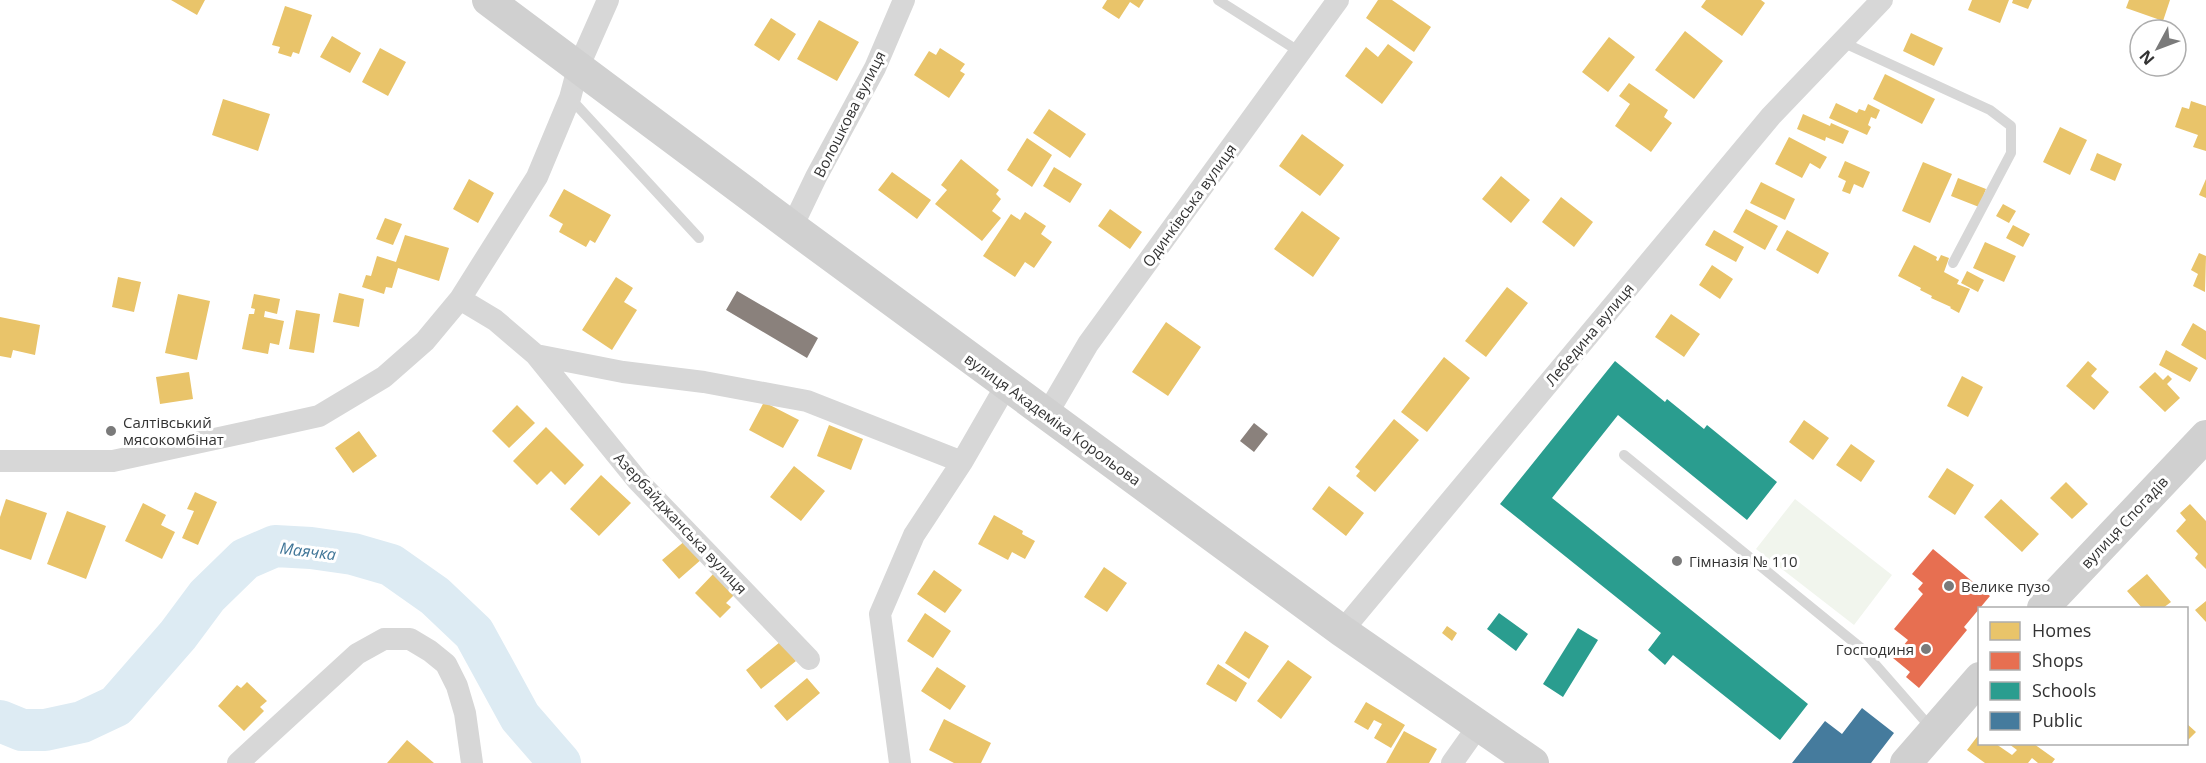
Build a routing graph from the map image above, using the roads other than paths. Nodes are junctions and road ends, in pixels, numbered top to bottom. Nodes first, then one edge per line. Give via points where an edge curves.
1 (488, 0) edge
2 (608, 0) edge
3 (904, 0) edge
4 (1218, 0) edge
5 (1338, 0) edge
6 (1882, 0) edge
7 (1842, 42) junction
8 (1300, 52) junction
9 (579, 68) junction
10 (570, 98) junction
11 (792, 227) junction
12 (699, 238) dead end
13 (1953, 263) dead end
14 (459, 299) junction
15 (536, 355) junction
16 (1007, 384) junction
17 (1047, 414) junction
18 (2206, 436) edge
19 (1624, 455) dead end
20 (0, 461) edge
21 (962, 462) junction
22 (2045, 607) edge
23 (1342, 631) junction
24 (808, 659) dead end
25 (1978, 680) edge
26 (1479, 725) junction
27 (1934, 730) junction
28 (238, 763) edge
29 (472, 763) edge
30 (900, 763) edge
31 (1452, 763) edge
32 (1533, 763) edge
33 (1906, 763) edge

1 - 9 main road, вулиця Академіка Корольова
2 - 9 street
3 - 11 street, Волошкова вулиця via 875,68
4 - 8 lane
5 - 8 street, Одинківська вулиця
6 - 7 street, Лебедина вулиця
7 - 13 lane via 1990,110 2011,126 2012,153
7 - 23 street, Лебедина вулиця via 1771,116
8 - 17 street, Одинківська вулиця via 1088,344
9 - 10 street
9 - 11 main road, вулиця Академіка Корольова
10 - 12 lane
10 - 14 street via 537,177
11 - 16 main road, вулиця Академіка Корольова
14 - 15 street, Азербайджанська вулиця via 495,320
14 - 20 street via 425,341 384,377 319,416 113,460
15 - 21 street via 807,401
15 - 24 street, Азербайджанська вулиця via 638,481
16 - 17 main road, вулиця Академіка Корольова
16 - 21 street
17 - 23 main road, вулиця Академіка Корольова
18 - 22 main road, вулиця Спогадів
19 - 27 lane via 1861,648
21 - 30 street via 914,535 880,614
23 - 26 main road, вулиця Академіка Корольова
25 - 27 main road
26 - 31 street
26 - 32 main road, вулиця Академіка Корольова
27 - 33 main road
28 - 29 street via 357,654 384,639 410,639 446,664 465,713

